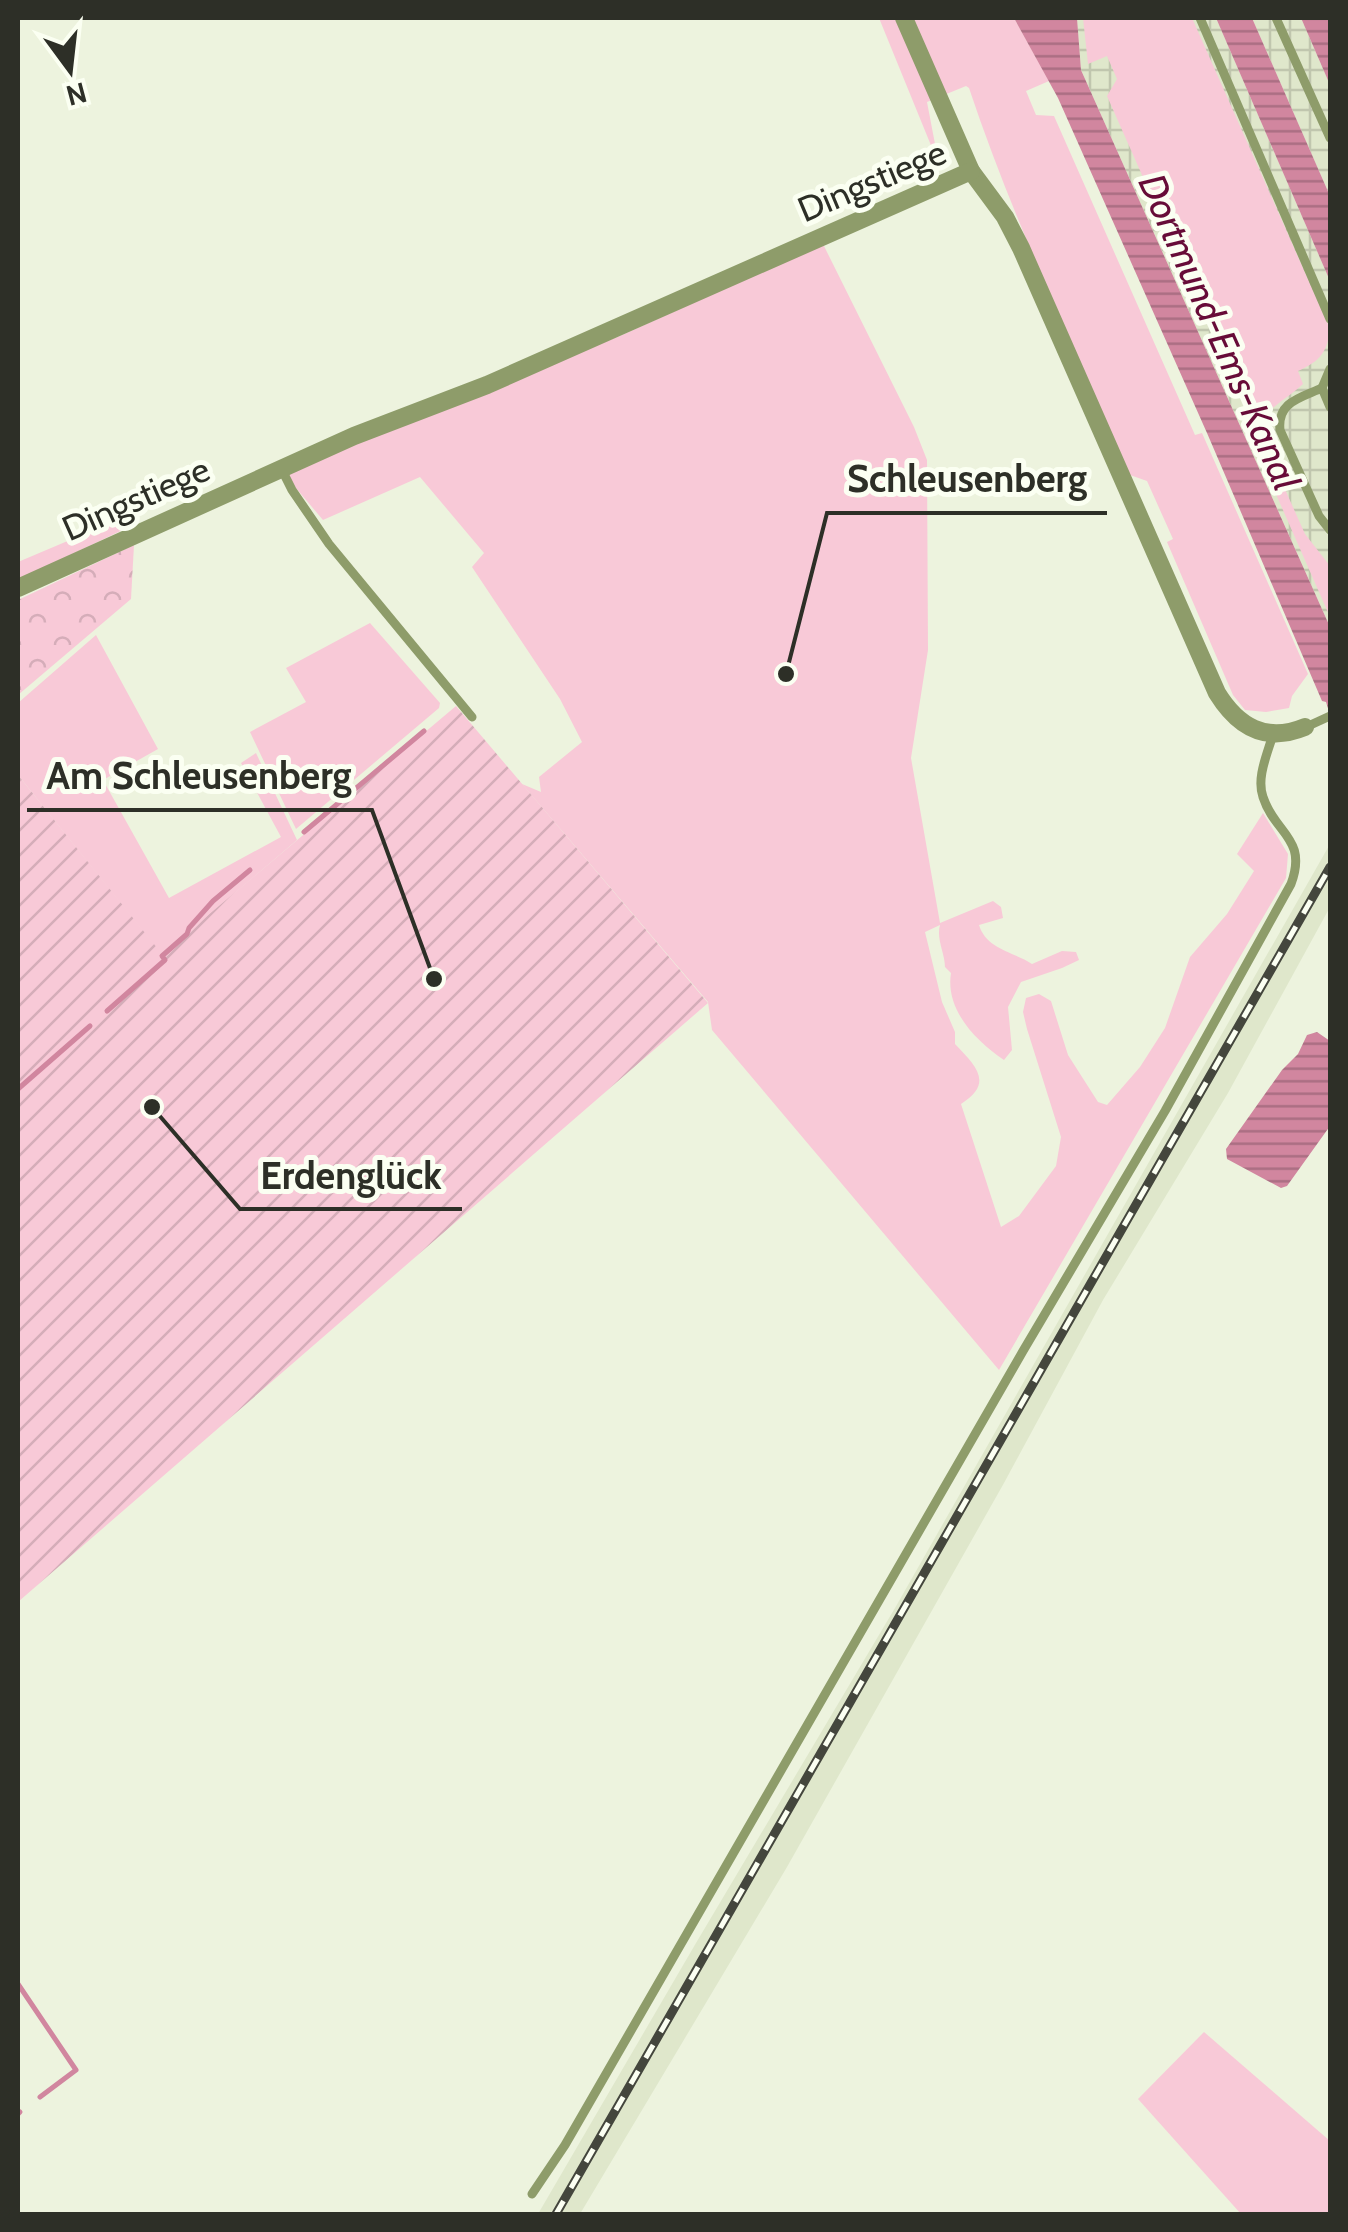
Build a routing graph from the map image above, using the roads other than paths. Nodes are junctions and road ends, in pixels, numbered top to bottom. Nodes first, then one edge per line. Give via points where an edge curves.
1 (904, 18) edge
2 (1200, 18) edge
3 (1276, 18) edge
4 (1330, 138) edge
5 (971, 172) junction
6 (1330, 319) edge
7 (1330, 369) edge
8 (1322, 388) junction
9 (1330, 406) edge
10 (281, 468) junction
11 (1330, 530) edge
12 (18, 588) edge
13 (1330, 716) edge
14 (472, 717) dead end
15 (1306, 727) joint
16 (1273, 734) junction
17 (532, 2194) dead end

1 - 5 street
2 - 6 lane
3 - 4 lane
5 - 10 street, Dingstiege
5 - 16 street, Dingstiege via 1021,248 1216,694 1236,720
7 - 8 lane
8 - 9 lane
8 - 11 lane via 1294,401 1279,420
10 - 12 street, Dingstiege
10 - 14 lane via 329,544
13 - 15 lane
15 - 16 street
16 - 17 lane via 1261,785 1297,858 1291,884

